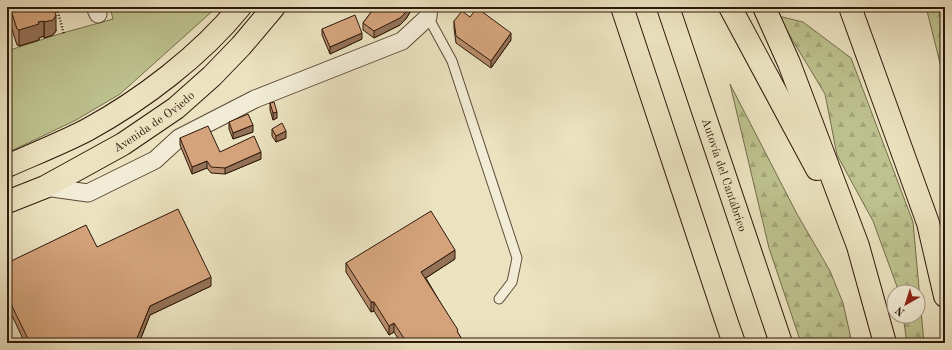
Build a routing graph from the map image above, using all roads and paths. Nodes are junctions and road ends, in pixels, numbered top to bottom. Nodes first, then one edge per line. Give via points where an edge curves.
1 (62, 7) edge
2 (240, 7) edge
3 (274, 7) edge
4 (622, 7) edge
5 (668, 7) edge
6 (730, 7) edge
7 (764, 7) edge
8 (850, 7) edge
9 (56, 8) edge
10 (428, 12) edge
11 (64, 34) dead end
12 (7, 166) edge
13 (45, 187) junction
14 (7, 202) edge
15 (858, 246) junction
16 (945, 296) edge
17 (499, 299) dead end
18 (730, 336) edge
19 (781, 343) edge
20 (885, 343) edge

1 - 9 path
2 - 12 main road via 201,50 118,112 86,130
3 - 13 main road, Avenida de Oviedo via 212,76 176,108 123,144
4 - 18 main road
5 - 19 main road, Autovía del Cantábrico
6 - 15 main road
7 - 15 main road via 789,63
8 - 16 main road via 928,223
9 - 11 path
10 - 13 street via 402,41 255,99 179,138 155,160 88,193
10 - 17 lane via 452,62 517,258 512,282
13 - 14 main road, Avenida de Oviedo
15 - 20 main road

